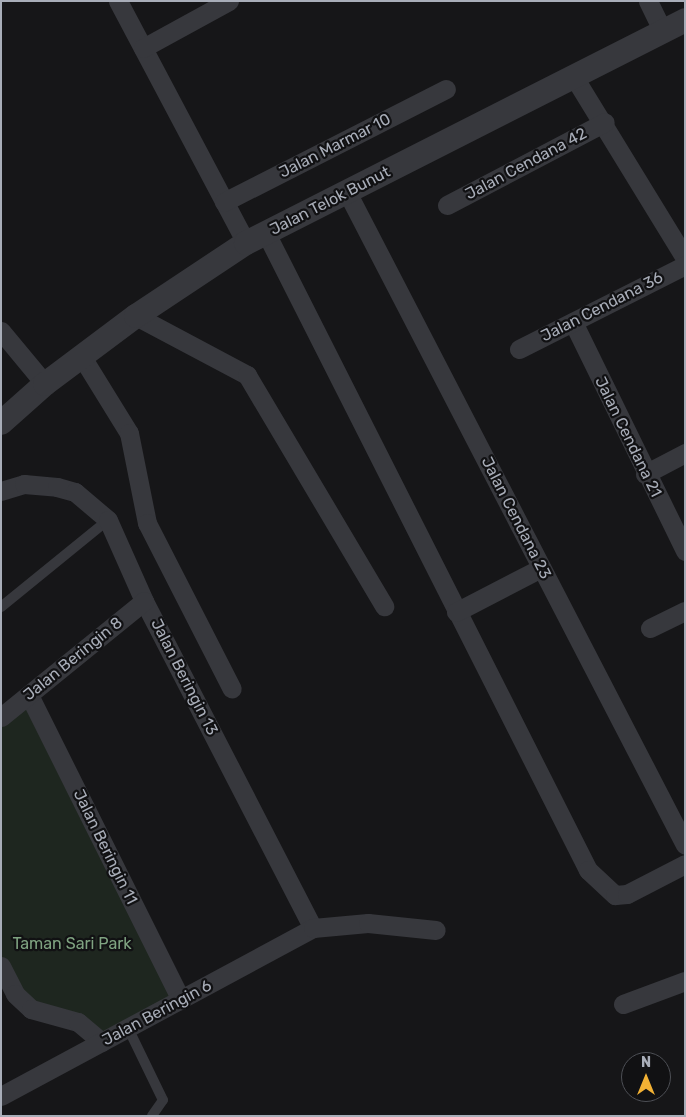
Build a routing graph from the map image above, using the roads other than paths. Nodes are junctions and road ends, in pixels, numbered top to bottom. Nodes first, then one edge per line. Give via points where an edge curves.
1 (118, 1) edge
2 (229, 1) edge
3 (648, 1) edge
4 (685, 20) edge
5 (662, 30) junction
6 (143, 48) junction
7 (574, 77) junction
8 (446, 89) dead end
9 (605, 122) junction
10 (347, 192) junction
11 (224, 202) junction
12 (447, 205) dead end
13 (256, 238) junction
14 (685, 258) edge
15 (685, 265) edge
16 (136, 316) junction
17 (574, 322) junction
18 (1, 331) edge
19 (519, 349) dead end
20 (82, 358) junction
21 (45, 384) junction
22 (1, 423) edge
23 (685, 453) edge
24 (645, 474) junction
25 (7, 489) edge
26 (108, 520) junction
27 (685, 551) edge
28 (541, 568) junction
29 (144, 601) junction
30 (384, 606) dead end
31 (1, 607) edge
32 (685, 611) edge
33 (456, 612) junction
34 (650, 628) dead end
35 (232, 689) dead end
36 (29, 695) junction
37 (1, 717) edge
38 (685, 845) edge
39 (685, 864) edge
40 (312, 928) junction
41 (436, 930) dead end
42 (1, 966) edge
43 (685, 981) edge
44 (181, 1000) junction
45 (623, 1004) dead end
46 (128, 1028) junction
47 (102, 1042) junction
48 (1, 1096) edge
49 (152, 1116) edge

1 - 6 street
2 - 6 street
3 - 5 street
4 - 5 street, Jalan Telok Bunut
5 - 7 street, Jalan Telok Bunut
6 - 11 street
7 - 9 street
7 - 10 street, Jalan Telok Bunut
8 - 11 street, Jalan Marmar 10
9 - 12 street, Jalan Cendana 42
9 - 14 street
10 - 13 street, Jalan Telok Bunut
10 - 28 street, Jalan Cendana 23
11 - 13 street
13 - 16 street, Jalan Telok Bunut
13 - 33 street
15 - 17 street, Jalan Cendana 36
16 - 20 street, Jalan Telok Bunut
16 - 30 street via 247,375
17 - 19 street, Jalan Cendana 36
17 - 24 street, Jalan Cendana 21
18 - 21 street
20 - 21 street, Jalan Telok Bunut
20 - 35 street via 129,433 147,523
21 - 22 street, Jalan Telok Bunut
23 - 24 street
24 - 27 street, Jalan Cendana 21
25 - 26 street, Jalan Beringin 13 via 57,487 75,492
26 - 29 street, Jalan Beringin 13
26 - 31 lane
28 - 33 street
28 - 38 street, Jalan Cendana 23
29 - 36 street, Jalan Beringin 8
29 - 40 street, Jalan Beringin 13
32 - 34 street
33 - 39 street via 597,881 615,895 627,894
36 - 37 street, Jalan Beringin 8
36 - 44 street, Jalan Beringin 11
40 - 41 street via 368,923
40 - 44 street, Jalan Beringin 6
42 - 47 street via 15,994 31,1009 78,1022
43 - 45 street
44 - 46 street, Jalan Beringin 6
46 - 47 street, Jalan Beringin 6
46 - 49 lane via 163,1100
47 - 48 street, Jalan Beringin 6

